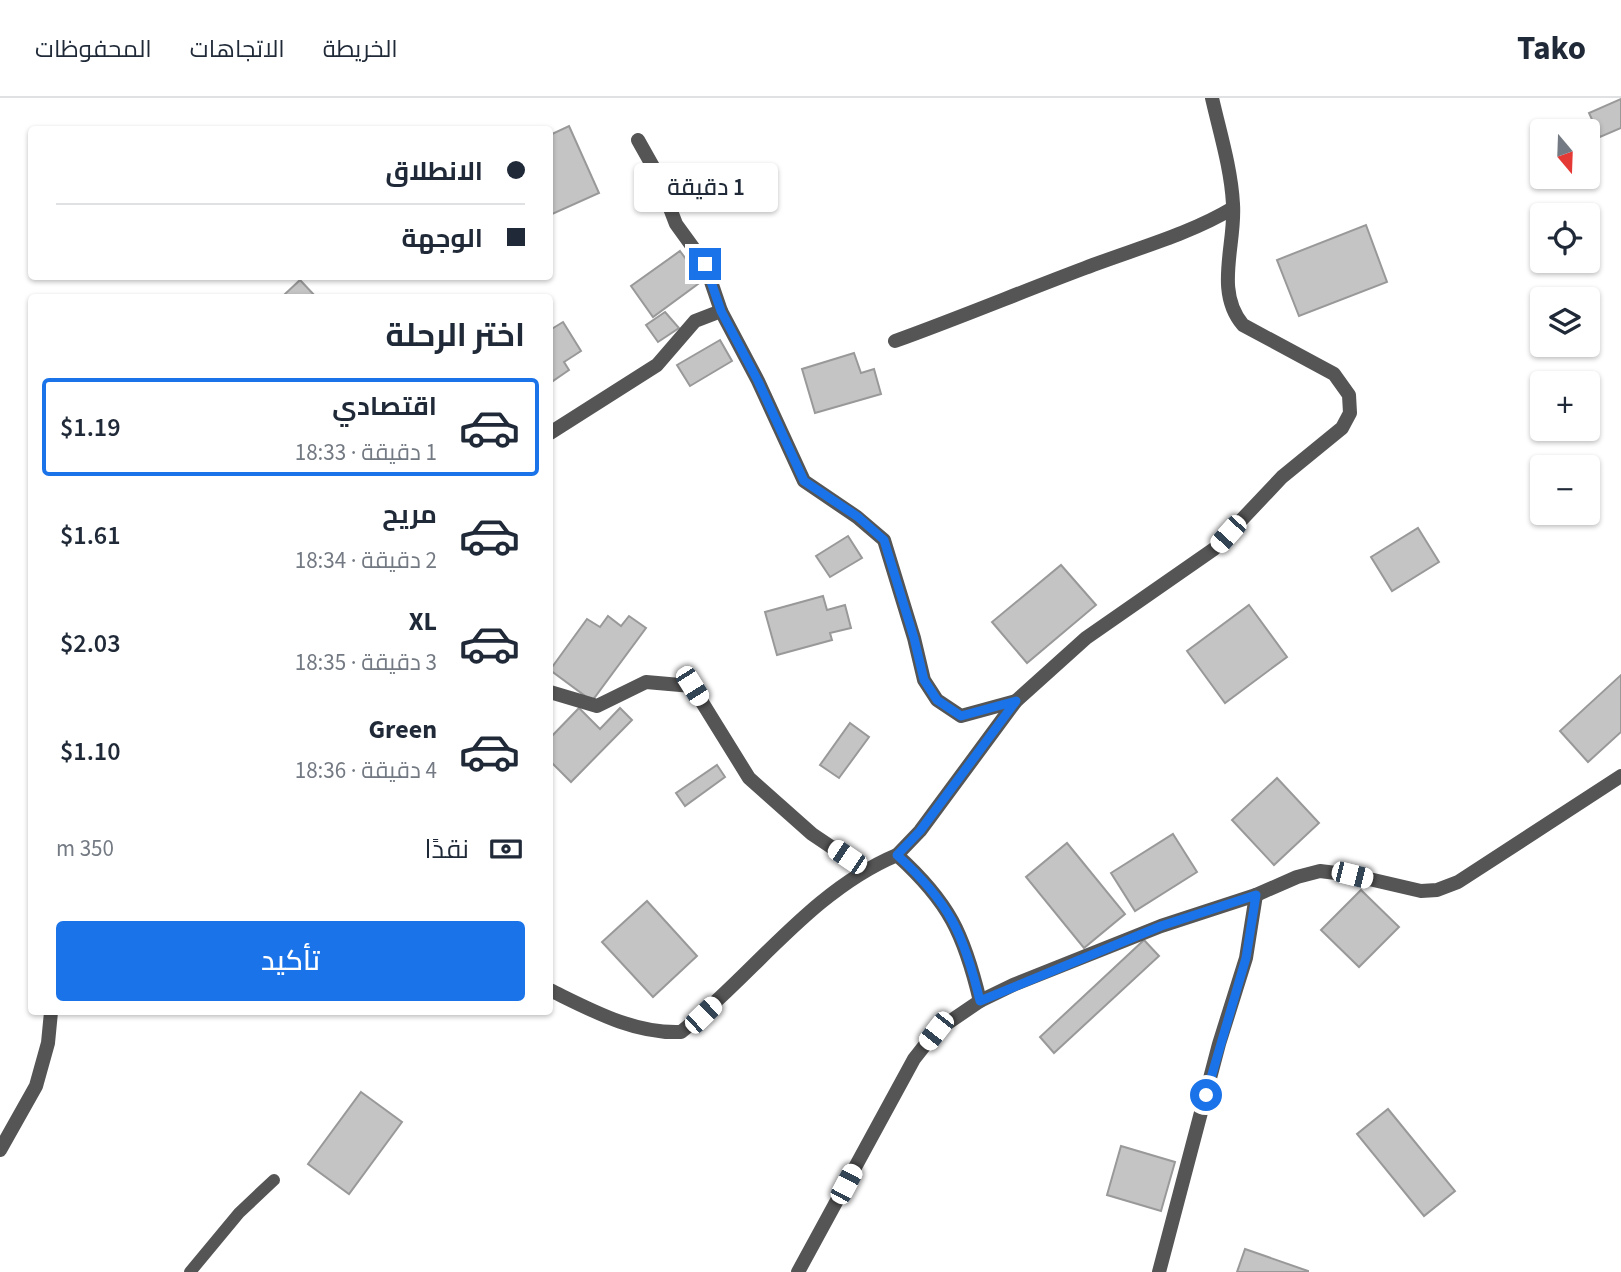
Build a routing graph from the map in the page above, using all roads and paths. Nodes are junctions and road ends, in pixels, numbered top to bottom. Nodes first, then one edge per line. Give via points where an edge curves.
1 (1212, 98) edge
2 (638, 140) dead end
3 (1233, 208) junction
4 (721, 311) junction
5 (895, 341) dead end
6 (553, 431) edge
7 (553, 693) edge
8 (1016, 701) junction
9 (1621, 776) edge
10 (897, 855) junction
11 (864, 869) junction
12 (1256, 895) junction
13 (553, 991) edge
14 (980, 1001) junction
15 (51, 1015) edge
16 (0, 1150) edge
17 (274, 1180) dead end
18 (190, 1272) edge
19 (798, 1272) edge
20 (1159, 1272) edge

1 - 3 street via 1230,172
2 - 4 street via 677,224 705,264
3 - 5 street via 1209,223
3 - 8 street via 1227,273 1234,314 1243,325 1334,374 1349,395 1350,414 1342,428 1282,477 1214,549 1086,638
4 - 6 street via 695,321 657,365
4 - 8 street via 804,481 884,540 924,680 937,700 961,716
7 - 11 street via 597,706 646,682 692,686 749,778 812,834
8 - 10 street via 920,831
9 - 12 street via 1458,882 1437,890 1421,891 1321,871
10 - 11 street
10 - 14 street via 951,914
11 - 13 street via 681,1032 657,1033 625,1023
12 - 14 street via 1161,926
12 - 20 street via 1246,958
14 - 19 street via 936,1031 914,1059
15 - 16 street via 36,1086
17 - 18 lane via 239,1213

